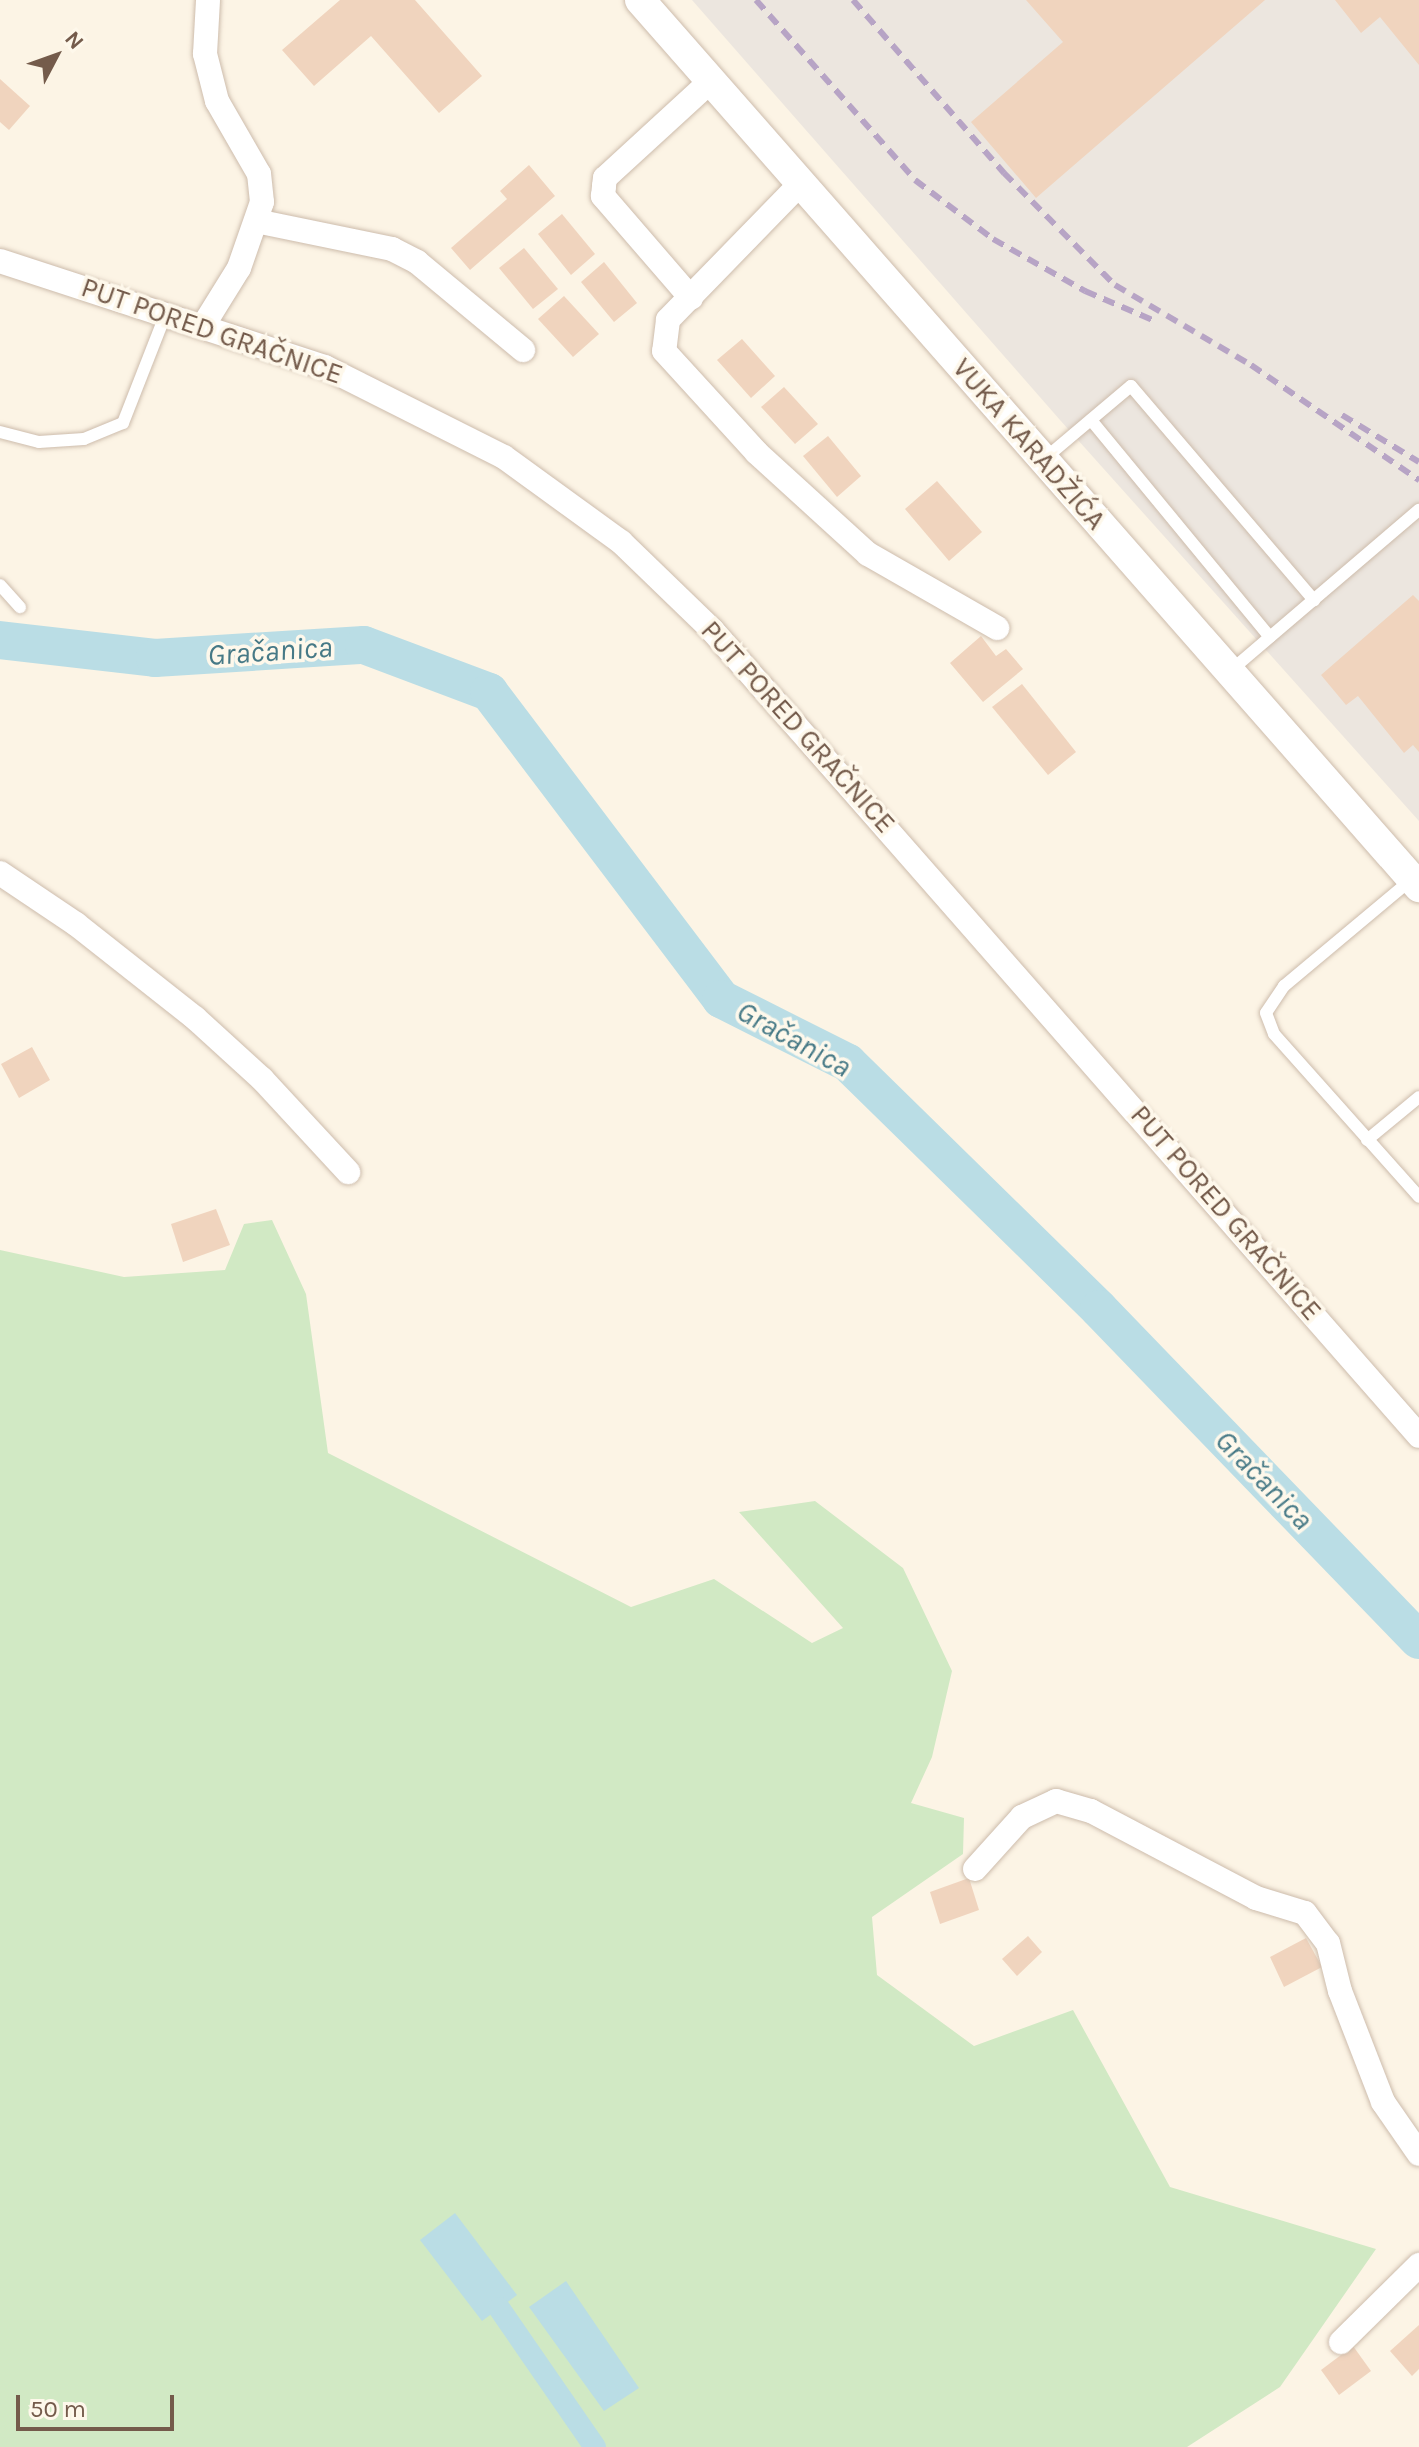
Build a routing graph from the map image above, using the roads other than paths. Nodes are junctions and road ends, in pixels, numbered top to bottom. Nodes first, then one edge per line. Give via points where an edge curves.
1 (208, 0) edge
2 (640, 0) edge
3 (711, 81) junction
4 (801, 183) junction
5 (256, 221) junction
6 (0, 261) edge
7 (691, 298) junction
8 (166, 313) junction
9 (203, 326) junction
10 (523, 350) dead end
11 (1091, 420) junction
12 (0, 432) edge
13 (1043, 460) junction
14 (1419, 510) edge
15 (0, 585) edge
16 (1314, 600) junction
17 (20, 607) dead end
18 (997, 628) dead end
19 (1270, 637) junction
20 (1229, 672) junction
21 (0, 873) edge
22 (1416, 883) edge
23 (1419, 1097) edge
24 (1367, 1140) junction
25 (348, 1172) dead end
26 (1419, 1197) edge
27 (1419, 1436) edge
28 (975, 1869) dead end
29 (1419, 2154) edge
30 (1419, 2265) edge
31 (1341, 2342) dead end

1 - 5 street via 205,54 217,101 259,174 262,202
2 - 3 street, VUKA KARADŽIĆA
3 - 4 street, VUKA KARADŽIĆA
3 - 7 street via 605,178 603,196
4 - 7 street
4 - 13 street, VUKA KARADŽIĆA
5 - 9 street via 239,268
5 - 10 street via 392,249 417,262
6 - 8 street, PUT PORED GRAČNICE
7 - 18 street via 668,320 664,351 671,363 757,453 868,554
8 - 9 street, PUT PORED GRAČNICE
8 - 12 lane via 123,423 84,439 39,442
9 - 27 street, PUT PORED GRAČNICE via 325,367 504,457 621,542 712,630
11 - 13 lane
11 - 16 lane via 1131,386
11 - 19 lane
13 - 20 street, VUKA KARADŽIĆA
14 - 16 lane
15 - 17 lane
16 - 19 lane
19 - 20 lane
20 - 22 street, VUKA KARADŽIĆA
21 - 25 street via 76,924 195,1018 272,1089
22 - 24 lane via 1284,986 1266,1013 1274,1034
23 - 24 lane
24 - 26 lane
28 - 29 street via 1022,1817 1056,1801 1091,1811 1256,1898 1305,1913 1328,1943 1345,2005 1383,2102
30 - 31 street

